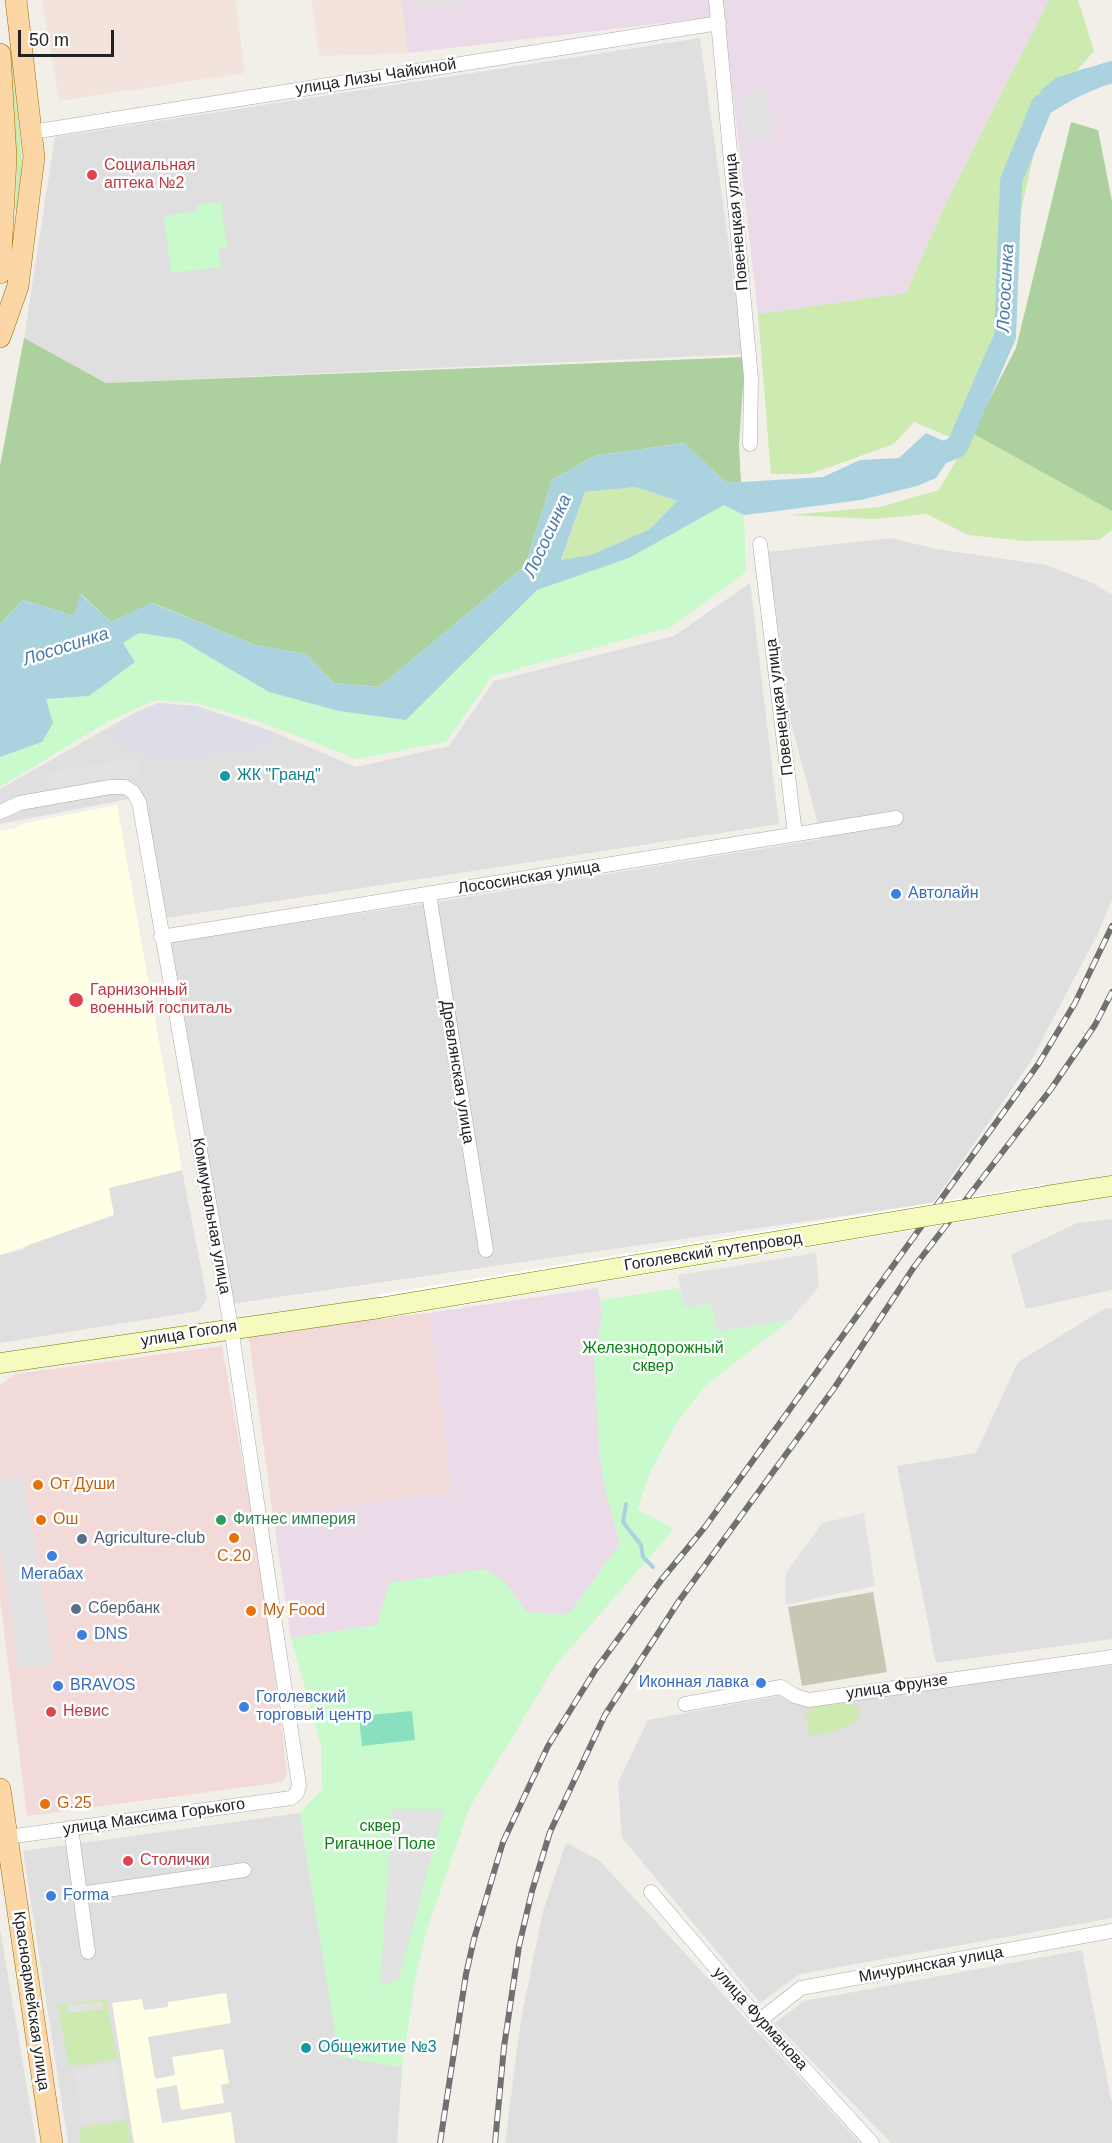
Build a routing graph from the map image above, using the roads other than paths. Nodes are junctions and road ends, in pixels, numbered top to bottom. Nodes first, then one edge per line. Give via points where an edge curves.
1 (16, 0) edge
2 (716, 0) edge
3 (719, 23) junction
4 (0, 54) edge
5 (32, 132) junction
6 (3, 219) junction
7 (28, 219) junction
8 (0, 273) edge
9 (0, 297) edge
10 (1, 333) edge
11 (750, 444) dead end
12 (760, 544) dead end
13 (0, 812) edge
14 (896, 818) dead end
15 (795, 834) junction
16 (429, 894) junction
17 (161, 937) junction
18 (1112, 1186) edge
19 (486, 1250) dead end
20 (379, 1308) joint
21 (231, 1327) junction
22 (29, 1358) junction
23 (0, 1363) edge
24 (0, 1378) edge
25 (1112, 1657) edge
26 (685, 1704) dead end
27 (299, 1785) joint
28 (0, 1788) edge
29 (70, 1828) junction
30 (3, 1838) edge
31 (244, 1869) dead end
32 (651, 1892) dead end
33 (80, 1894) junction
34 (1112, 1930) edge
35 (88, 1952) dead end
36 (760, 2020) junction
37 (52, 2143) edge
38 (872, 2143) edge

1 - 5 main road
2 - 3 street, Повенецкая улица
3 - 5 street, улица Лизы Чайкиной
3 - 11 street, Повенецкая улица via 751,378
4 - 6 main road via 6,158
5 - 7 main road via 34,158
6 - 7 street
6 - 8 main road
7 - 10 main road via 18,285
9 - 10 main road
12 - 15 street, Повенецкая улица
13 - 17 street, Коммунальная улица via 21,803 110,787 125,787 133,792 138,802
14 - 15 street, Лососинская улица
15 - 16 street, Лососинская улица
16 - 17 street, Лососинская улица
16 - 19 street, Древлянская улица
17 - 21 street, Коммунальная улица
18 - 20 main road, Гоголевский путепровод, bridge
20 - 21 main road, улица Гоголя
21 - 22 main road, улица Гоголя
21 - 27 street, Коммунальная улица
22 - 23 main road, улица Гоголя
22 - 24 main road
25 - 26 street, улица Фрунзе via 809,1700 781,1687
27 - 29 street, улица Максима Горького via 291,1798
28 - 30 main road, Красноармейская улица
29 - 30 street, улица Максима Горького
29 - 33 street
30 - 37 main road, Красноармейская улица
31 - 33 street
32 - 36 street, улица Фурманова
33 - 35 street
34 - 36 street, Мичуринская улица via 801,1988
36 - 38 street, улица Фурманова

